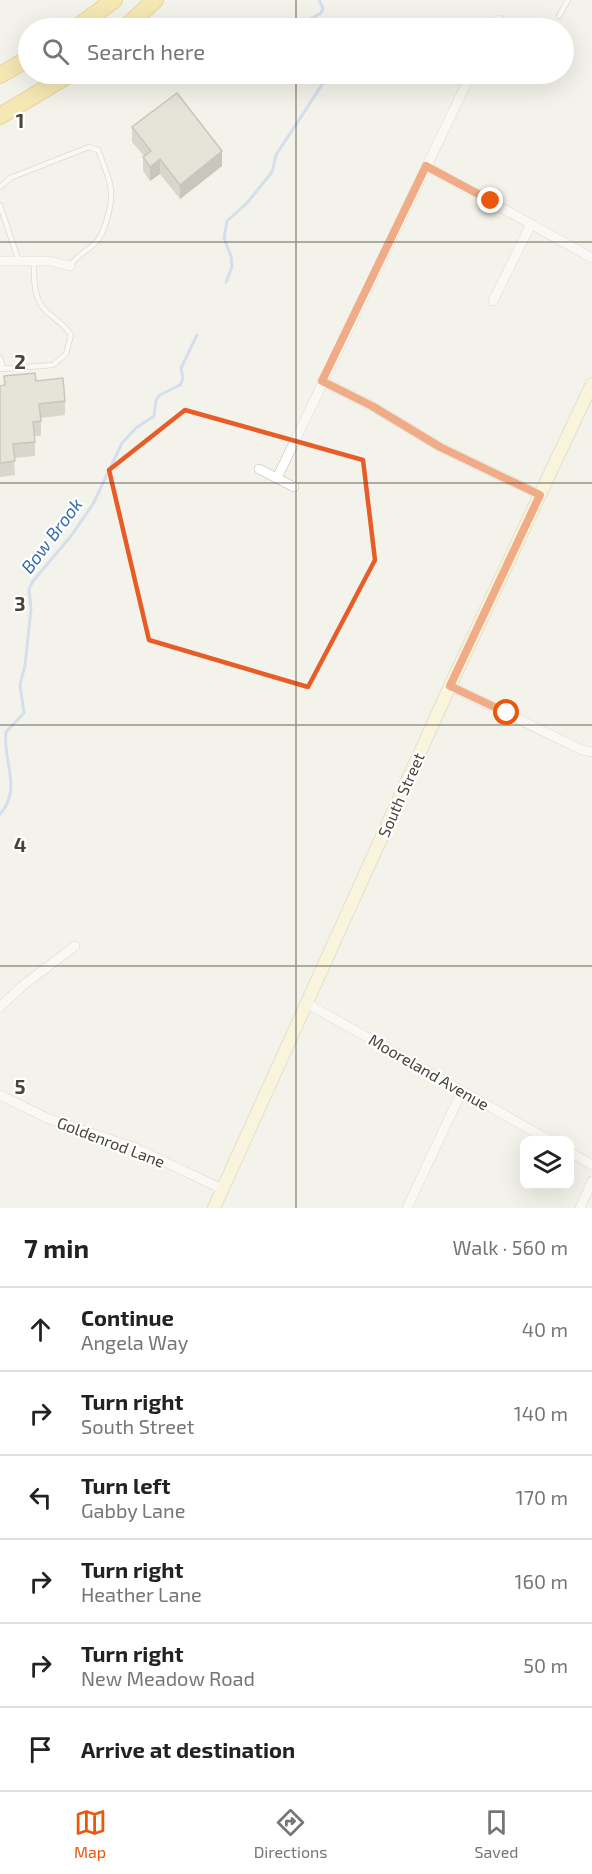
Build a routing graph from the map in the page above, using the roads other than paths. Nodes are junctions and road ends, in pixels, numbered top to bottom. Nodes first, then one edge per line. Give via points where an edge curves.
1 (114, 0) edge
2 (155, 0) edge
3 (568, 0) edge
4 (559, 16) dead end
5 (90, 18) edge
6 (136, 18) edge
7 (18, 65) edge
8 (0, 75) edge
9 (45, 84) edge
10 (53, 84) edge
11 (466, 84) edge
12 (0, 107) edge
13 (0, 116) edge
14 (426, 166) junction
15 (0, 187) edge
16 (0, 205) edge
17 (531, 224) junction
18 (592, 258) edge
19 (18, 260) junction
20 (33, 260) junction
21 (0, 261) edge
22 (70, 266) joint
23 (493, 301) dead end
24 (0, 358) edge
25 (2, 369) edge
26 (322, 381) junction
27 (592, 384) edge
28 (258, 469) dead end
29 (277, 478) junction
30 (294, 487) dead end
31 (540, 495) junction
32 (450, 686) junction
33 (592, 752) edge
34 (75, 946) dead end
35 (308, 1004) junction
36 (0, 1007) edge
37 (462, 1091) junction
38 (0, 1095) edge
39 (542, 1136) edge
40 (574, 1154) edge
41 (592, 1165) edge
42 (592, 1181) edge
43 (222, 1189) junction
44 (214, 1208) edge
45 (407, 1208) edge
46 (580, 1208) edge

1 - 5 highway
2 - 6 highway
3 - 4 lane
7 - 8 highway
9 - 12 highway
10 - 13 highway
11 - 14 street
14 - 17 street
14 - 26 street
15 - 22 lane via 10,178 89,147 98,150 113,198 101,236
16 - 19 lane
17 - 18 street
17 - 23 street
19 - 20 street
19 - 21 street
20 - 22 street
20 - 25 lane via 36,298 71,335 66,354 53,365
24 - 25 lane
26 - 29 street
26 - 31 street via 440,447
27 - 31 main road, South Street
28 - 29 street
29 - 30 street
31 - 32 main road, South Street
32 - 33 street
32 - 35 main road, South Street
34 - 36 street
35 - 37 street, Mooreland Avenue
35 - 43 main road, South Street
37 - 39 street, Mooreland Avenue
37 - 45 street
38 - 43 street, Goldenrod Lane via 50,1119 136,1148
40 - 41 street
42 - 46 street
43 - 44 main road, South Street

